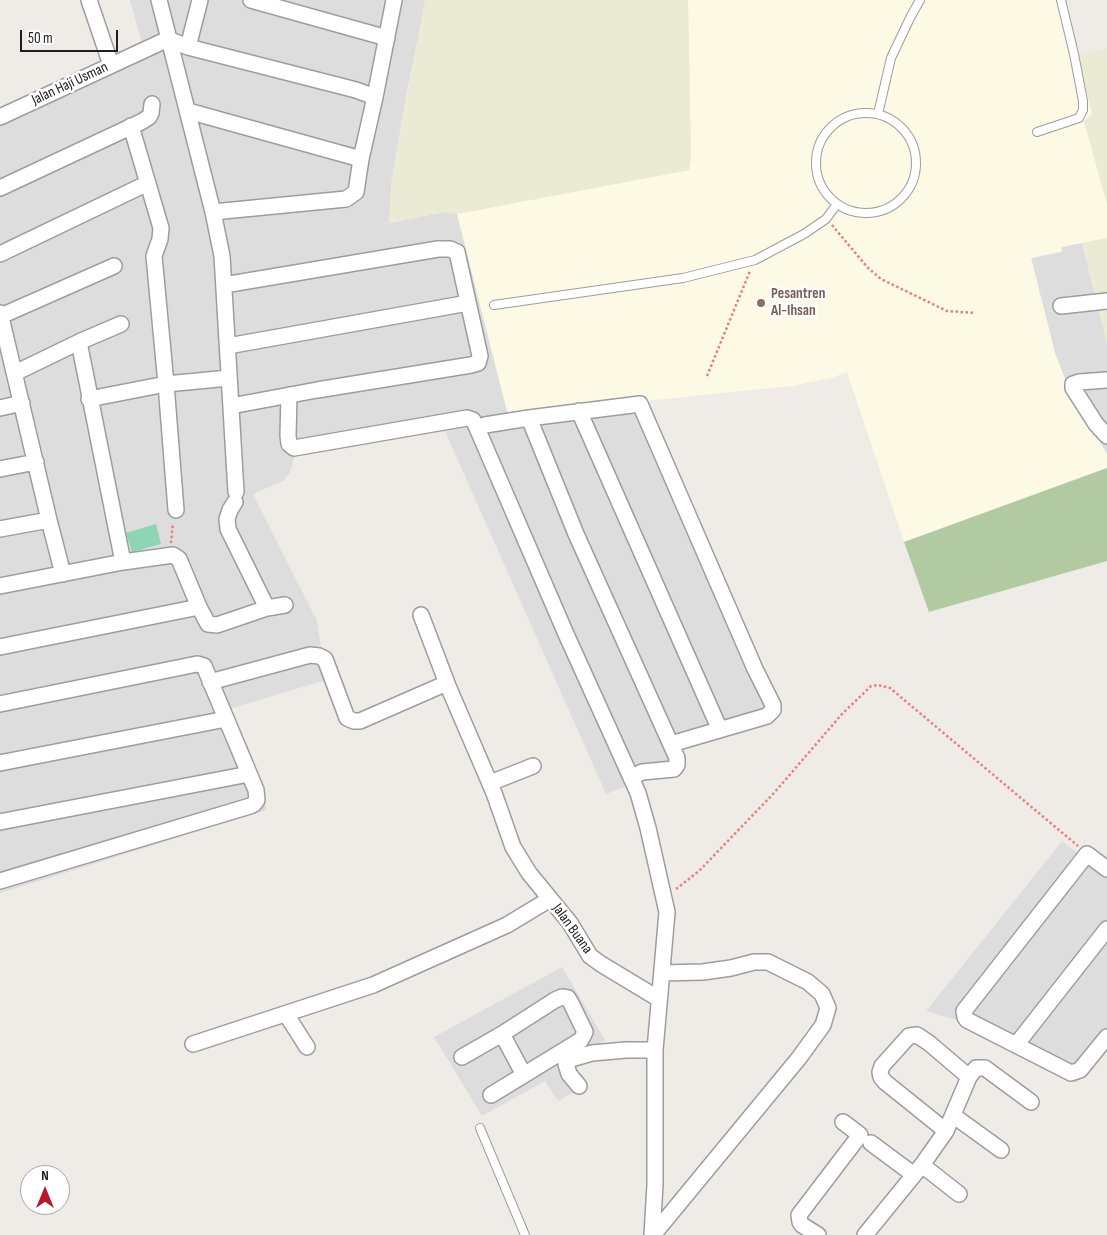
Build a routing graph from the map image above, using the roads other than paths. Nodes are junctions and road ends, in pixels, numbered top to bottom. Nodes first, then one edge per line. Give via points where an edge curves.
1 (89, 0) edge
2 (159, 0) edge
3 (200, 0) edge
4 (251, 0) edge
5 (394, 0) edge
6 (920, 0) edge
7 (1061, 0) edge
8 (387, 38) junction
9 (168, 39) junction
10 (188, 47) junction
11 (111, 65) junction
12 (375, 97) junction
13 (152, 104) dead end
14 (188, 111) junction
15 (878, 114) junction
16 (0, 117) edge
17 (131, 126) junction
18 (1037, 132) dead end
19 (361, 159) junction
20 (148, 183) junction
21 (0, 188) edge
22 (837, 204) junction
23 (213, 212) junction
24 (0, 254) edge
25 (114, 266) dead end
26 (224, 285) junction
27 (1107, 301) edge
28 (468, 304) junction
29 (494, 305) dead end
30 (1061, 306) dead end
31 (0, 314) edge
32 (121, 324) dead end
33 (78, 342) junction
34 (228, 346) junction
35 (15, 373) junction
36 (229, 378) junction
37 (1107, 380) edge
38 (166, 384) junction
39 (289, 395) junction
40 (89, 399) junction
41 (22, 403) junction
42 (231, 406) junction
43 (0, 408) edge
44 (579, 411) junction
45 (529, 418) junction
46 (478, 428) junction
47 (1107, 436) edge
48 (36, 462) junction
49 (0, 469) edge
50 (176, 510) road end
51 (49, 520) junction
52 (0, 528) edge
53 (123, 562) junction
54 (64, 574) junction
55 (0, 586) edge
56 (285, 605) dead end
57 (199, 607) junction
58 (267, 608) junction
59 (420, 615) dead end
60 (0, 647) edge
61 (210, 682) junction
62 (447, 683) junction
63 (0, 704) edge
64 (226, 719) junction
65 (720, 730) junction
66 (671, 744) junction
67 (0, 763) edge
68 (533, 766) dead end
69 (249, 774) junction
70 (631, 778) junction
71 (490, 783) junction
72 (0, 822) edge
73 (1107, 869) edge
74 (0, 881) edge
75 (550, 899) junction
76 (1107, 929) edge
77 (662, 973) junction
78 (660, 999) junction
79 (286, 1014) junction
80 (502, 1034) junction
81 (1107, 1037) edge
82 (193, 1044) dead end
83 (1016, 1045) junction
84 (307, 1047) dead end
85 (655, 1050) junction
86 (563, 1056) junction
87 (462, 1057) dead end
88 (524, 1075) junction
89 (969, 1077) junction
90 (578, 1086) dead end
91 (491, 1095) dead end
92 (1031, 1102) dead end
93 (954, 1116) junction
94 (843, 1122) dead end
95 (480, 1128) dead end
96 (946, 1131) junction
97 (871, 1143) dead end
98 (1002, 1150) dead end
99 (918, 1170) junction
100 (959, 1194) dead end
101 (525, 1235) edge
102 (652, 1235) edge
103 (818, 1235) edge
104 (864, 1235) edge

1 - 11 street
2 - 9 street
3 - 10 street
4 - 8 street
5 - 8 street
6 - 15 lane via 891,58
7 - 18 lane via 1083,110 1078,118
8 - 12 street
9 - 10 street
9 - 11 street, Jalan Haji Usman
9 - 14 street
10 - 12 street
11 - 16 street, Jalan Haji Usman
12 - 19 street
13 - 17 street via 149,117
14 - 19 street
14 - 23 street
15 - 22 lane via 858,113 840,120 825,133 817,151 816,171 823,189
15 - 22 lane via 896,122 910,136 917,154 916,174 908,192 893,206 875,212 855,212
17 - 20 street
17 - 21 street
19 - 23 street via 356,192 346,198
20 - 24 street
20 - 38 street via 161,228 154,256
22 - 29 lane via 826,218 804,234 755,260 683,278
23 - 26 street
25 - 31 street
26 - 28 street via 450,249 457,252
26 - 34 street
27 - 30 street
28 - 34 street
28 - 39 street via 480,356 478,363
31 - 35 street
32 - 33 street
33 - 35 street
33 - 40 street
34 - 36 street
35 - 41 street
36 - 38 street
36 - 42 street
37 - 47 street via 1079,382 1073,384 1073,388
38 - 40 street
38 - 50 street
39 - 42 street
39 - 46 street via 288,436 289,444 294,448 467,418 473,420
40 - 53 street
41 - 43 street
41 - 48 street
42 - 58 street via 236,497 227,519 228,528
44 - 45 street
44 - 65 street
44 - 65 street via 640,404 773,705 767,716
45 - 46 street
45 - 66 street via 576,534
46 - 70 street
48 - 49 street
48 - 51 street
51 - 52 street
51 - 54 street
53 - 54 street
53 - 57 street via 173,554 179,559
54 - 55 street
56 - 58 street
57 - 58 street via 208,624 217,625
57 - 60 street
59 - 62 street, Jalan Buana
61 - 62 street via 310,655 319,656 325,659 347,718 360,722
61 - 63 street via 204,666 198,664
61 - 64 street
62 - 71 street, Jalan Buana
64 - 67 street
64 - 69 street
65 - 66 street
66 - 70 street via 677,758 674,769 642,772
68 - 71 street
69 - 72 street
69 - 74 street via 256,790 254,804
70 - 77 street via 646,821 667,912
71 - 75 street, Jalan Buana via 513,847 528,873
73 - 83 street via 1088,854 965,1008 967,1020
75 - 78 street, Jalan Buana via 570,923 590,956
75 - 79 street via 506,925 373,985
76 - 83 street
77 - 78 street
77 - 102 street via 703,972 768,962 808,982 822,994 828,1008 823,1025 798,1058
78 - 85 street
79 - 82 street
79 - 84 street
80 - 86 street via 555,1000 568,998 585,1032
80 - 87 street
80 - 88 street
81 - 83 street via 1074,1073
85 - 86 street
85 - 102 street
86 - 88 street
86 - 90 street via 569,1074
88 - 91 street
89 - 92 street via 976,1068 985,1068
89 - 93 street
89 - 96 street via 917,1035 905,1039 882,1066 880,1072 884,1082
93 - 96 street
93 - 98 street
94 - 103 street via 860,1135 798,1215 802,1225
95 - 101 lane
96 - 99 street
97 - 99 street
99 - 100 street
99 - 104 street

